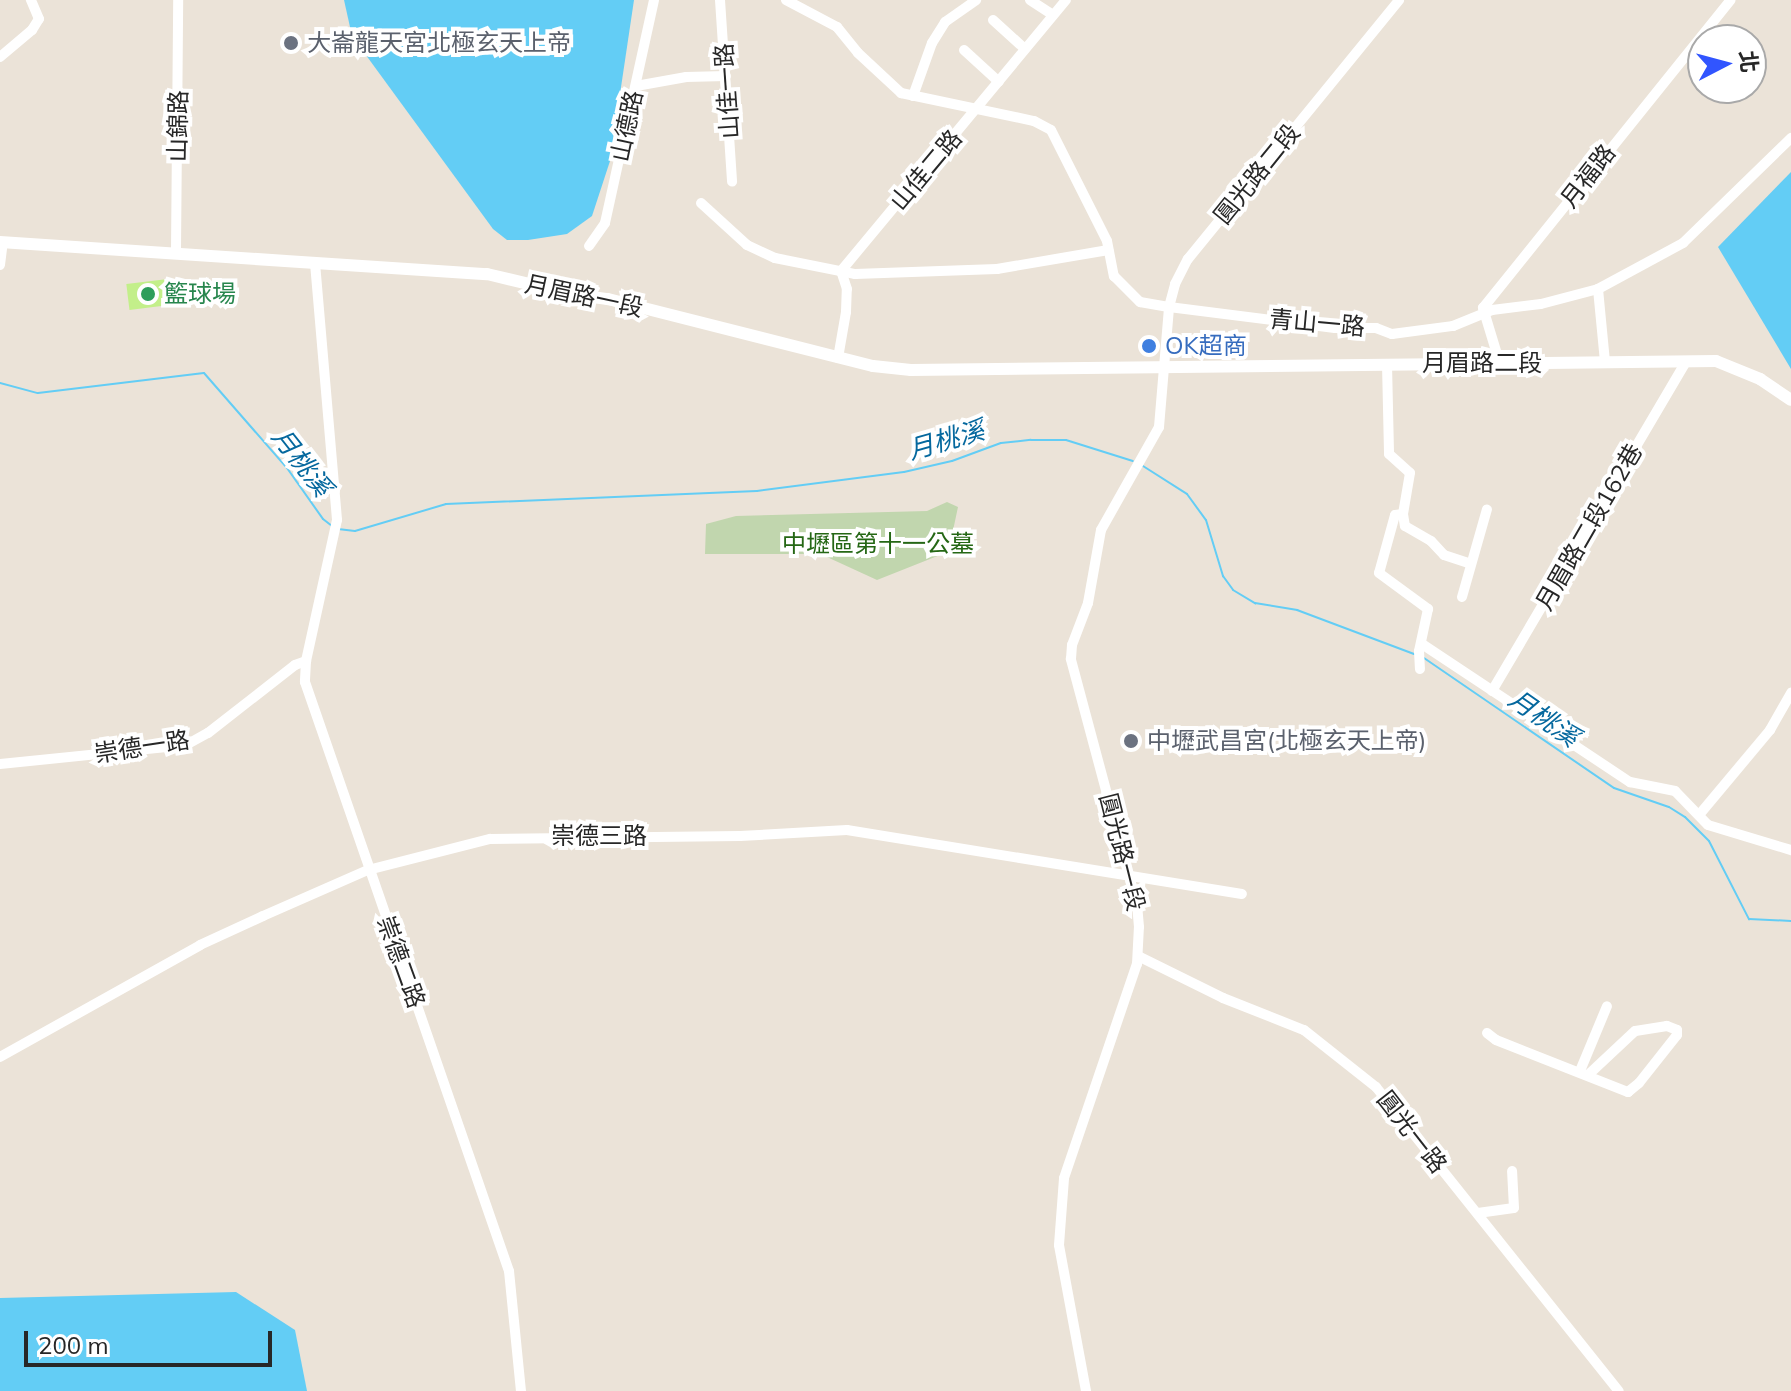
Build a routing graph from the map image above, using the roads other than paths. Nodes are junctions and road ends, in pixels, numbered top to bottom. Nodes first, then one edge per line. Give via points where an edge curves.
1 (31, 0) edge
2 (178, 0) edge
3 (654, 0) edge
4 (720, 0) edge
5 (786, 0) edge
6 (976, 0) edge
7 (1030, 0) edge
8 (1066, 0) edge
9 (1399, 0) edge
10 (1731, 0) edge
11 (1053, 15) junction
12 (993, 20) dead end
13 (1025, 49) junction
14 (964, 50) dead end
15 (0, 57) edge
16 (726, 76) junction
17 (999, 82) junction
18 (636, 86) junction
19 (913, 96) junction
20 (975, 111) junction
21 (1791, 138) edge
22 (732, 182) dead end
23 (701, 203) dead end
24 (2, 242) edge
25 (589, 246) dead end
26 (1108, 250) junction
27 (176, 251) junction
28 (315, 263) junction
29 (0, 265) edge
30 (841, 271) junction
31 (1598, 289) junction
32 (1169, 307) junction
33 (1485, 315) junction
34 (838, 358) junction
35 (1605, 362) junction
36 (1686, 362) junction
37 (1387, 364) junction
38 (1500, 364) junction
39 (1163, 370) junction
40 (1791, 400) edge
41 (1487, 509) dead end
42 (1403, 514) junction
43 (1471, 564) junction
44 (1462, 597) dead end
45 (1421, 648) junction
46 (306, 661) junction
47 (1420, 669) dead end
48 (1492, 691) junction
49 (1791, 693) edge
50 (0, 764) edge
51 (1699, 815) junction
52 (1791, 850) edge
53 (368, 870) junction
54 (1128, 873) junction
55 (1242, 894) dead end
56 (1138, 956) junction
57 (1607, 1006) dead end
58 (1487, 1033) dead end
59 (0, 1057) edge
60 (1584, 1073) junction
61 (1512, 1171) dead end
62 (1478, 1213) junction
63 (521, 1391) edge
64 (1086, 1391) edge
65 (1619, 1391) edge

1 - 15 street via 39,19
2 - 27 street, 山錦路
3 - 18 street, 山德路
4 - 16 street, 山佳一路
5 - 19 street, 青山一路 via 837,27 884,80
6 - 19 street via 945,22
7 - 11 street
8 - 11 street, 山佳二路
9 - 32 street, 圓光路二段 via 1188,259
10 - 33 street, 月福路 via 1483,308
11 - 13 street, 山佳二路
12 - 13 street
13 - 17 street, 山佳二路
14 - 17 street
16 - 18 street
16 - 22 street, 山佳一路
17 - 20 street, 山佳二路
18 - 25 street, 山德路 via 605,223
19 - 20 street, 青山一路
20 - 26 street, 青山一路 via 1034,121 1051,130
20 - 30 street, 山佳二路
21 - 31 street, 青山一路 via 1683,243
23 - 30 street via 747,245 775,258
24 - 27 street, 月眉路一段
24 - 29 street
26 - 30 street via 997,269 869,275
26 - 32 street, 青山一路 via 1114,276 1140,302
27 - 28 street, 月眉路一段
28 - 34 street, 月眉路一段 via 487,274
28 - 46 street, 崇德二路 via 337,520
30 - 34 street via 847,289
31 - 33 street, 青山一路
31 - 35 street
32 - 33 street, 青山一路 via 1335,328 1376,328 1392,334 1453,326
32 - 39 street, 圓光路二段
33 - 38 street
34 - 39 street, 月眉路一段 via 911,370
35 - 36 street, 月眉路二段
35 - 38 street, 月眉路二段
36 - 40 street, 月眉路二段 via 1727,363
36 - 48 street, 月眉路二段162巷
37 - 38 street, 月眉路二段
37 - 39 street, 月眉路二段
37 - 42 street via 1389,454 1410,473
39 - 54 street, 圓光路一段 via 1159,427 1101,530 1071,659
41 - 43 street
42 - 43 street via 1405,526 1444,555
42 - 45 street via 1395,515 1379,573 1428,609
43 - 44 street
45 - 47 street
45 - 48 street
46 - 50 street, 崇德一路 via 186,745
46 - 53 street, 崇德二路 via 307,689
48 - 51 street via 1630,782 1675,791
49 - 51 street via 1770,730
51 - 52 street via 1708,825
53 - 54 street, 崇德三路 via 490,839 847,830
53 - 59 street, 崇德三路 via 200,945
53 - 63 street, 崇德二路 via 509,1271
54 - 55 street, 崇德三路
54 - 56 street, 圓光路一段 via 1137,906
56 - 62 street, 圓光一路 via 1304,1030 1336,1054 1376,1087
56 - 64 street, 圓光路一段 via 1064,1178 1059,1245
57 - 60 street
58 - 60 street
60 - 60 street via 1631,1092 1677,1030 1667,1026 1635,1031
61 - 62 street via 1514,1208
62 - 65 street, 圓光一路

